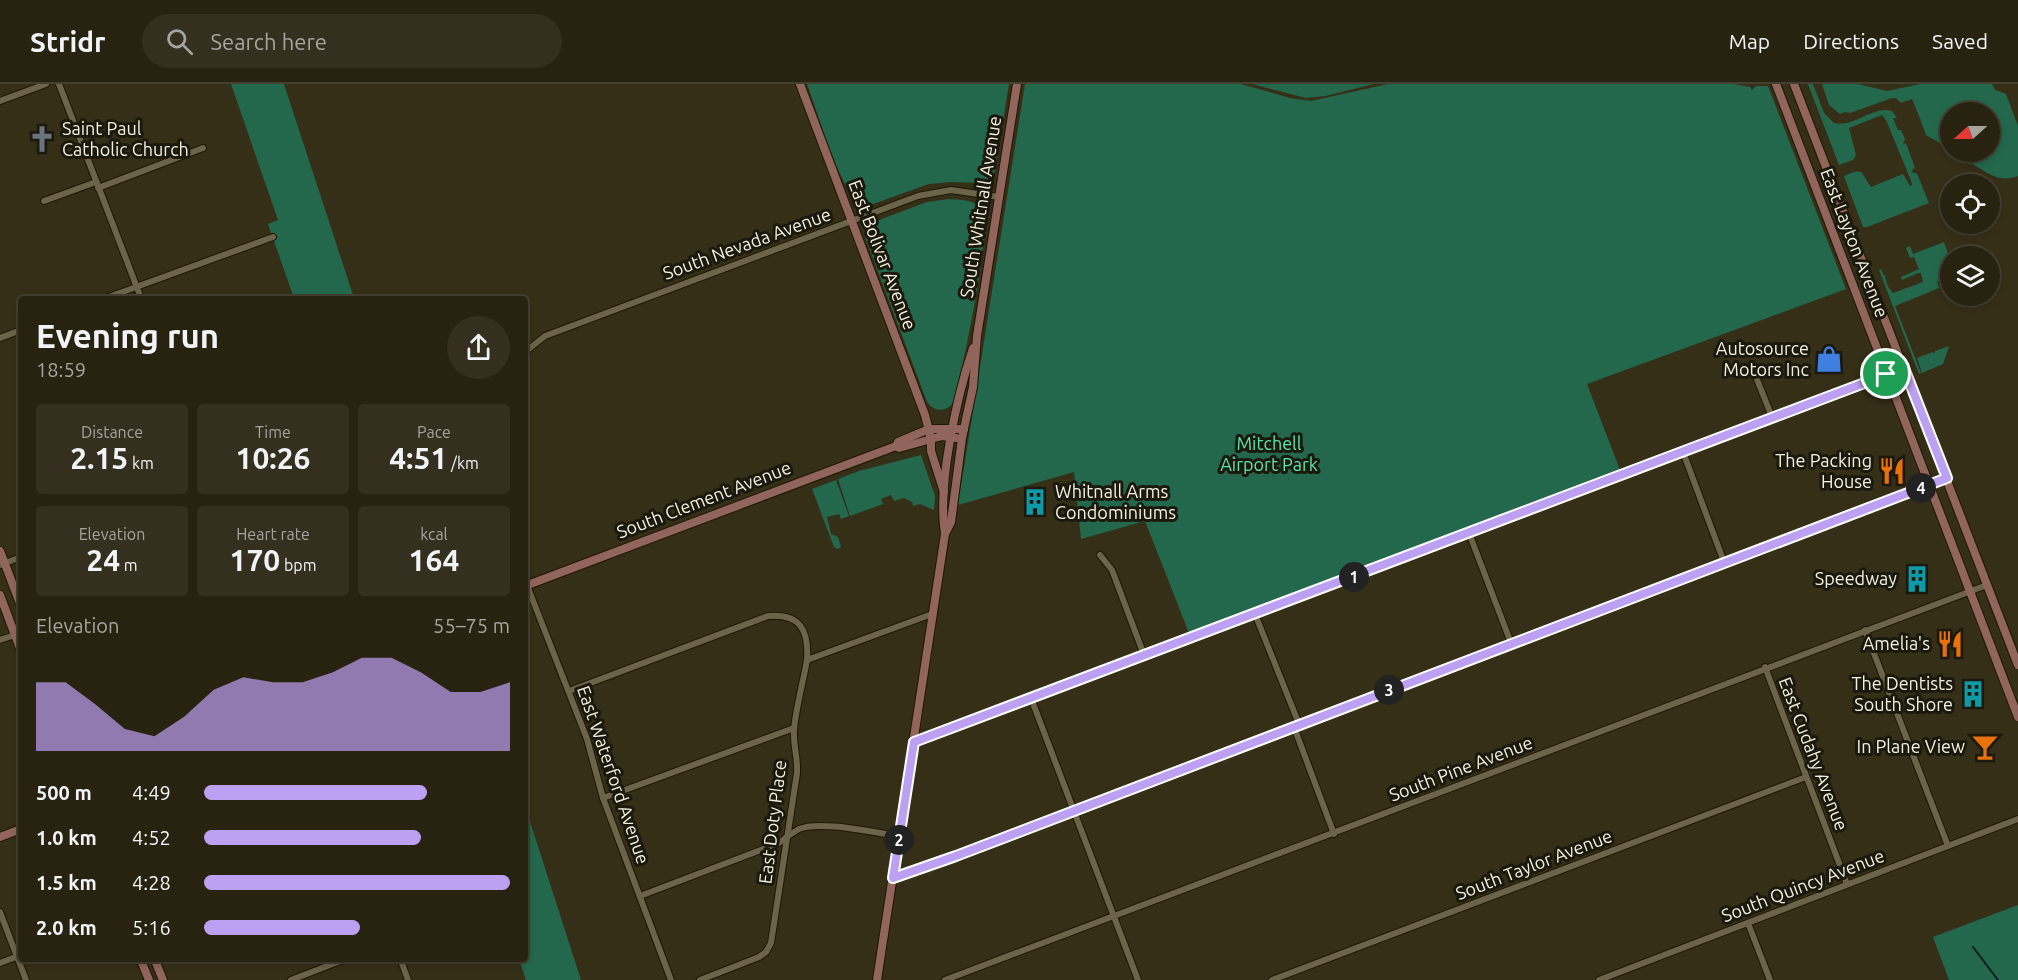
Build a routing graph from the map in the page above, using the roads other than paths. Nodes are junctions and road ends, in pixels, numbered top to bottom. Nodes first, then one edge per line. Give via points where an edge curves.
1 (46, 84) edge
2 (59, 84) edge
3 (800, 84) edge
4 (1017, 84) edge
5 (1776, 84) edge
6 (1794, 84) edge
7 (0, 101) edge
8 (203, 148) dead end
9 (97, 185) junction
10 (999, 197) junction
11 (44, 201) dead end
12 (852, 221) junction
13 (273, 237) dead end
14 (136, 288) junction
15 (112, 296) edge
16 (140, 296) edge
17 (18, 331) edge
18 (977, 336) junction
19 (0, 338) edge
20 (528, 350) edge
21 (1904, 368) junction
22 (1886, 374) junction
23 (1756, 377) dead end
24 (1772, 417) junction
25 (952, 433) junction
26 (930, 434) junction
27 (963, 434) junction
28 (1683, 452) junction
29 (1947, 478) junction
30 (1929, 485) junction
31 (944, 492) junction
32 (1469, 533) junction
33 (945, 534) junction
34 (0, 551) edge
35 (1100, 555) dead end
36 (18, 558) edge
37 (1724, 562) junction
38 (2, 564) edge
39 (528, 583) edge
40 (1987, 585) junction
41 (528, 589) edge
42 (1970, 591) junction
43 (0, 595) edge
44 (18, 599) edge
45 (932, 614) junction
46 (1255, 614) junction
47 (1865, 630) junction
48 (18, 634) edge
49 (0, 640) edge
50 (1511, 643) junction
51 (1144, 655) junction
52 (807, 660) junction
53 (2018, 665) edge
54 (1765, 667) junction
55 (569, 690) junction
56 (1031, 698) junction
57 (2018, 717) edge
58 (1296, 725) junction
59 (794, 728) junction
60 (914, 742) junction
61 (1806, 777) junction
62 (603, 798) junction
63 (1074, 810) junction
64 (2018, 819) edge
65 (18, 830) edge
66 (1335, 834) junction
67 (899, 836) junction
68 (0, 837) edge
69 (788, 837) junction
70 (1948, 846) junction
71 (893, 878) junction
72 (1847, 884) junction
73 (640, 896) junction
74 (0, 912) edge
75 (1114, 916) junction
76 (1748, 923) junction
77 (18, 954) edge
78 (18, 956) edge
79 (21, 962) edge
80 (142, 962) edge
81 (155, 962) edge
82 (338, 962) edge
83 (401, 962) edge
84 (0, 963) edge
85 (26, 980) edge
86 (149, 980) edge
87 (162, 980) edge
88 (291, 980) edge
89 (408, 980) edge
90 (671, 980) edge
91 (700, 980) edge
92 (877, 980) edge
93 (945, 980) edge
94 (1138, 980) edge
95 (1272, 980) edge
96 (1599, 980) edge
97 (1770, 980) edge

1 - 7 street
2 - 9 street
3 - 12 street, East Bolivar Avenue
4 - 10 street, South Whitnall Avenue
5 - 22 street, East Layton Avenue
6 - 21 street, East Layton Avenue
8 - 9 street
9 - 11 street
9 - 14 street
10 - 12 street, South Nevada Avenue via 951,190 936,192
10 - 18 street, South Whitnall Avenue
12 - 20 street, South Nevada Avenue via 545,336
12 - 26 street, East Bolivar Avenue
13 - 14 street
14 - 15 street
14 - 16 street
17 - 19 street
18 - 25 street, South Whitnall Avenue
18 - 27 street, South Whitnall Avenue via 973,387
21 - 22 street
21 - 29 street, East Layton Avenue
22 - 24 street
22 - 30 street, East Layton Avenue
23 - 24 street
24 - 28 street
25 - 26 street, South Clement Avenue
25 - 27 street, South Clement Avenue
25 - 31 street, South Whitnall Avenue
26 - 31 street, East Bolivar Avenue via 931,451
26 - 39 street, South Clement Avenue
27 - 33 street, South Whitnall Avenue via 951,522
28 - 32 street
28 - 37 street
29 - 30 street
29 - 40 street, East Layton Avenue
30 - 37 street
30 - 42 street, East Layton Avenue
31 - 33 street, South Whitnall Avenue
32 - 46 street
32 - 50 street
33 - 45 street, South Whitnall Avenue
34 - 38 street
35 - 51 street via 1112,570
36 - 38 street
37 - 50 street
38 - 44 street
40 - 42 street, South Pine Avenue
40 - 53 street, East Layton Avenue
41 - 55 street, East Waterford Avenue
42 - 47 street, South Pine Avenue
42 - 57 street, East Layton Avenue
43 - 48 street
45 - 52 street
45 - 60 street, South Whitnall Avenue
46 - 51 street
46 - 58 street
47 - 54 street, South Pine Avenue
47 - 70 street
48 - 49 street
50 - 58 street
51 - 56 street
52 - 55 street, East Doty Place via 807,638 799,623 785,616 768,616
52 - 59 street, East Doty Place
54 - 61 street, East Cudahy Avenue
54 - 66 street, South Pine Avenue
55 - 62 street, East Waterford Avenue
56 - 60 street
56 - 63 street
58 - 63 street
58 - 66 street
59 - 62 street
59 - 69 street, East Doty Place via 798,762
60 - 67 street, South Whitnall Avenue
61 - 72 street, East Cudahy Avenue
61 - 95 street, South Taylor Avenue
62 - 73 street, East Waterford Avenue
63 - 71 street
63 - 75 street
64 - 70 street, South Quincy Avenue
65 - 68 street
66 - 75 street, South Pine Avenue
67 - 69 street via 821,826 799,829
67 - 71 street, South Whitnall Avenue
69 - 73 street
69 - 91 street, East Doty Place via 771,943 766,952
70 - 72 street, South Quincy Avenue
71 - 92 street, South Whitnall Avenue
72 - 76 street, South Quincy Avenue
73 - 90 street, East Waterford Avenue
74 - 77 street
75 - 93 street, South Pine Avenue
75 - 94 street
76 - 96 street, South Quincy Avenue
76 - 97 street
78 - 84 street
79 - 85 street
80 - 86 street
81 - 87 street
82 - 88 street
83 - 89 street

